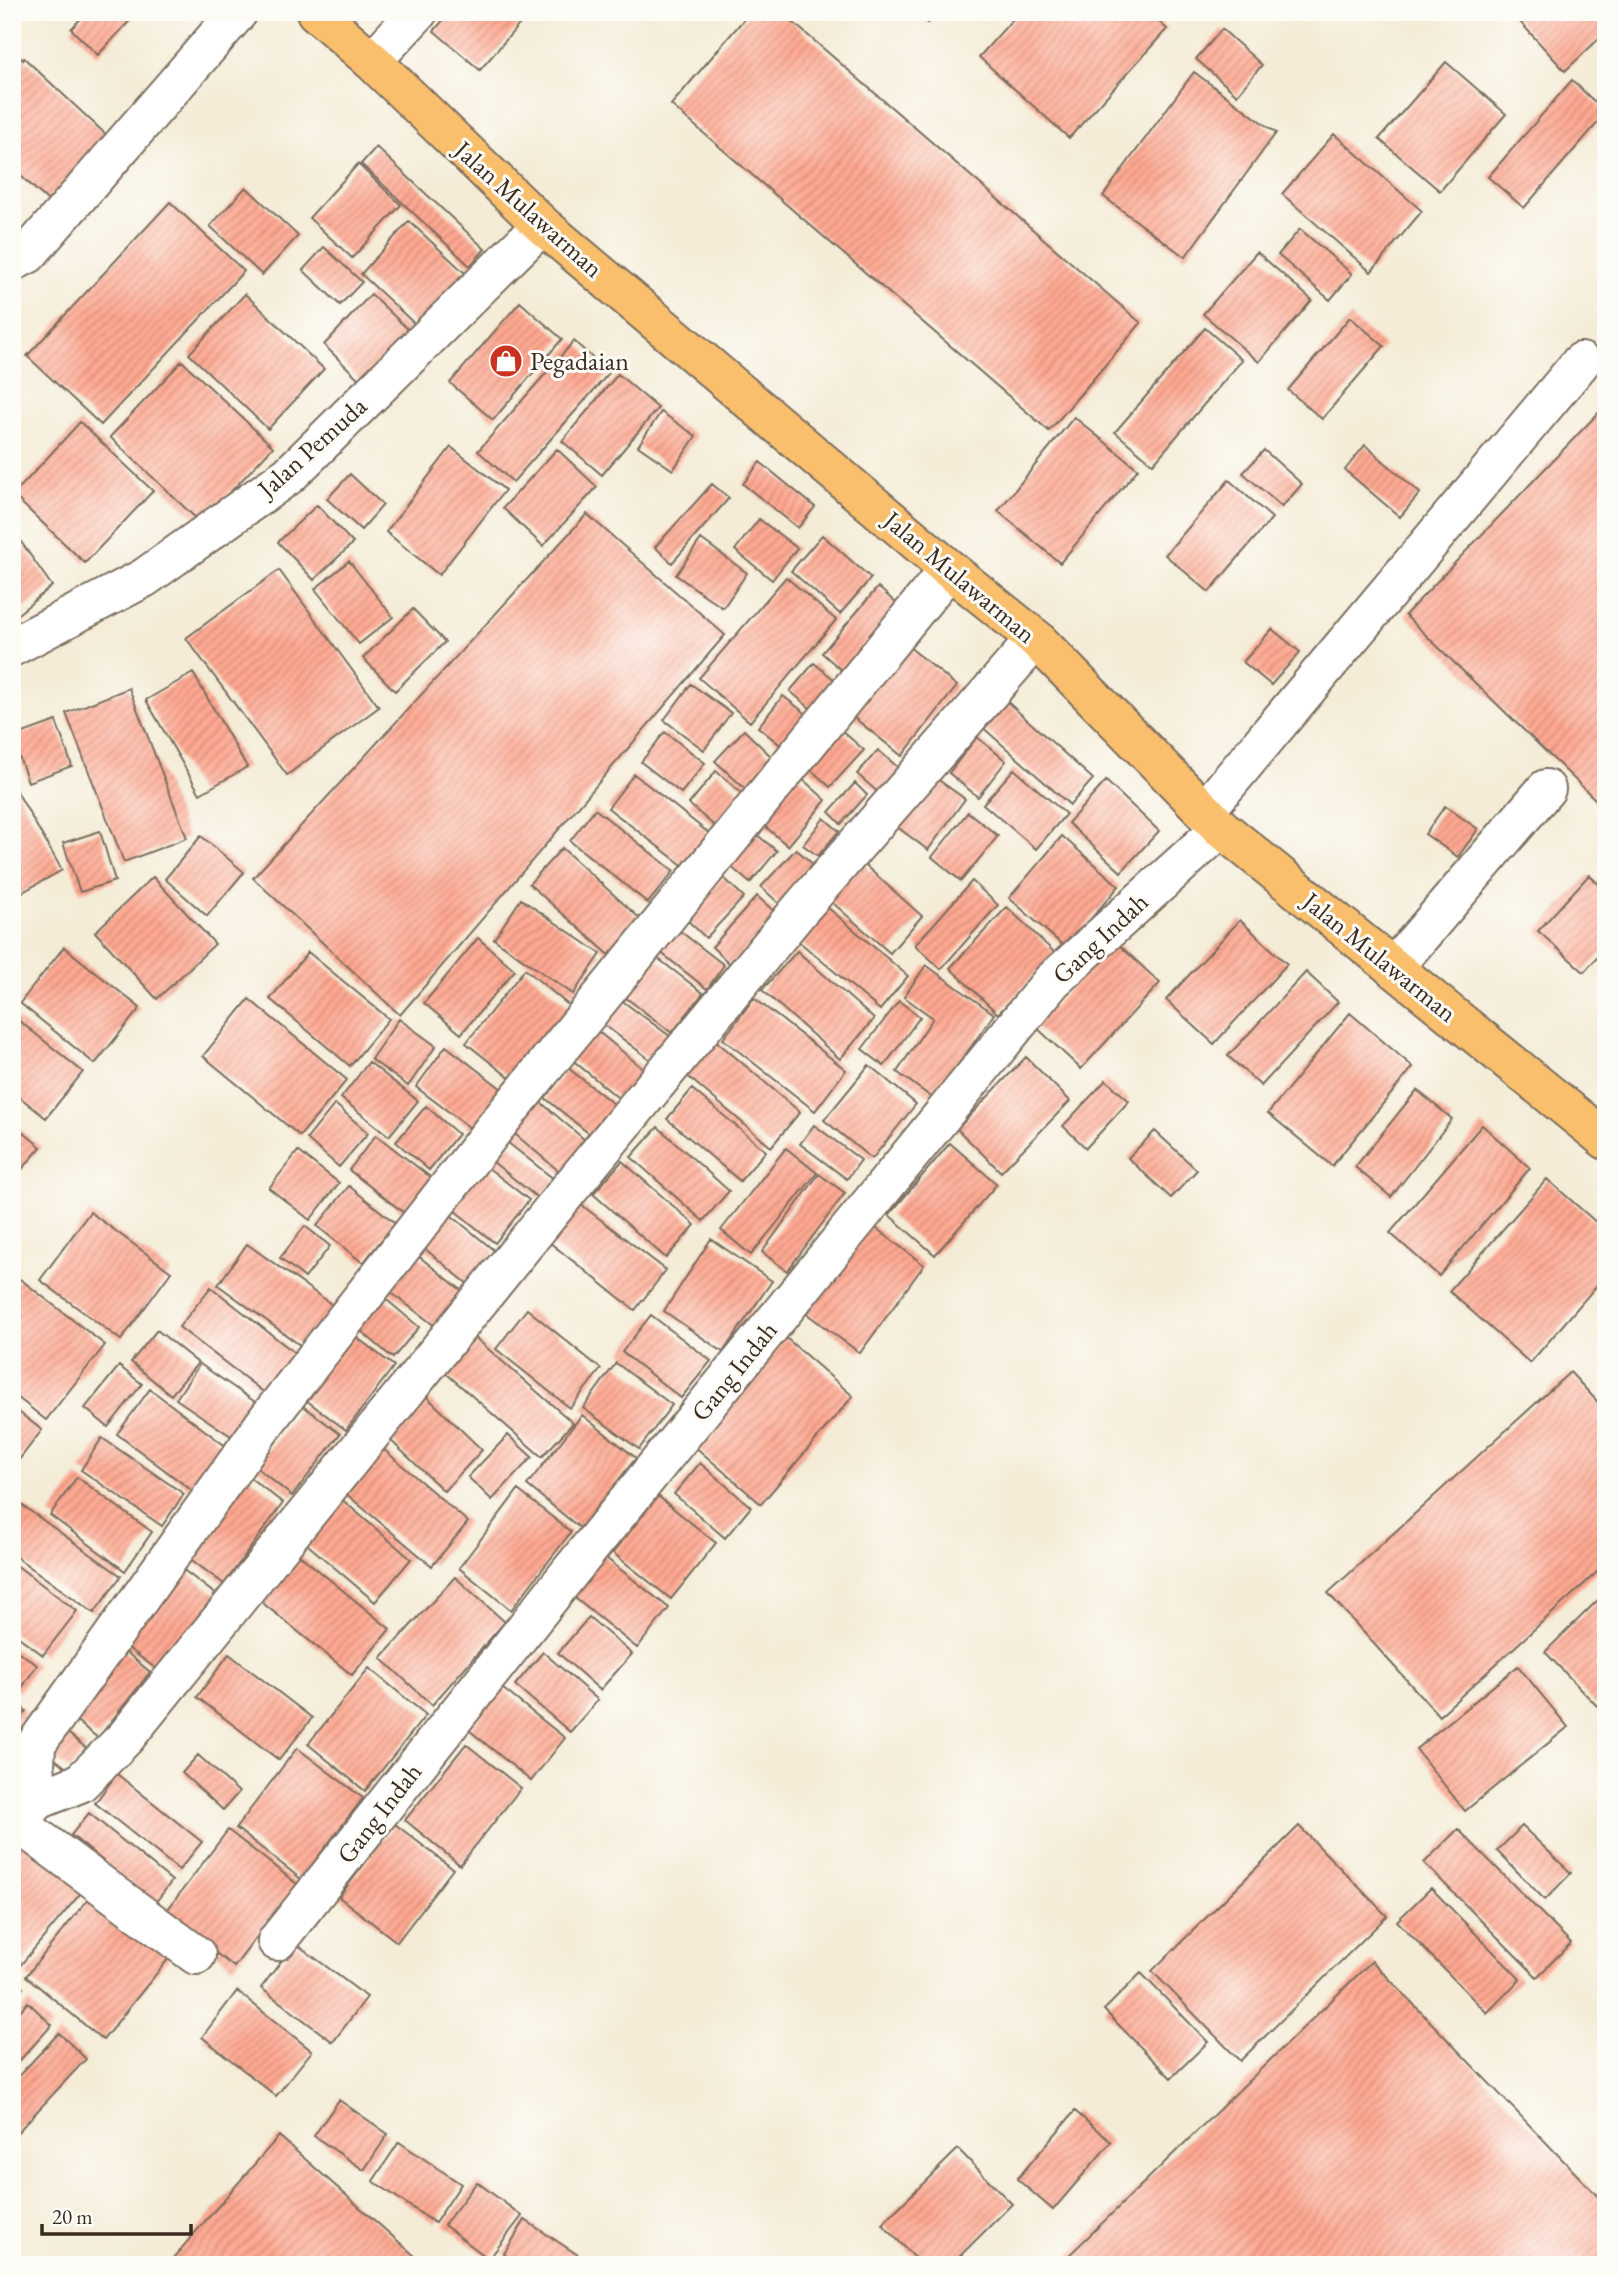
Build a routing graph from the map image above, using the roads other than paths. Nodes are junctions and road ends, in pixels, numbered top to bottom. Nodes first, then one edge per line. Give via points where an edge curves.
1 (238, 12) edge
2 (316, 12) edge
3 (418, 12) edge
4 (372, 61) junction
5 (542, 225) junction
6 (12, 262) edge
7 (1581, 362) dead end
8 (949, 569) junction
9 (1036, 639) junction
10 (12, 647) edge
11 (1546, 789) dead end
12 (1212, 820) junction
13 (1393, 968) junction
14 (1606, 1140) edge
15 (22, 1818) edge
16 (277, 1941) dead end
17 (195, 1955) dead end

1 - 6 street via 28,254
2 - 4 highway, Jalan Mulawarman
3 - 4 street
4 - 5 highway, Jalan Mulawarman
5 - 8 highway, Jalan Mulawarman
5 - 10 street, Jalan Pemuda via 289,475 144,578
7 - 12 street, Gang Indah
8 - 9 highway, Jalan Mulawarman
8 - 15 street via 493,1130 267,1420 36,1744
9 - 12 highway, Jalan Mulawarman
9 - 15 street via 793,918 125,1738 80,1783
11 - 13 street
12 - 13 highway, Jalan Mulawarman
12 - 16 street, Gang Indah via 1052,981 570,1572
13 - 14 highway, Jalan Mulawarman
15 - 17 street

